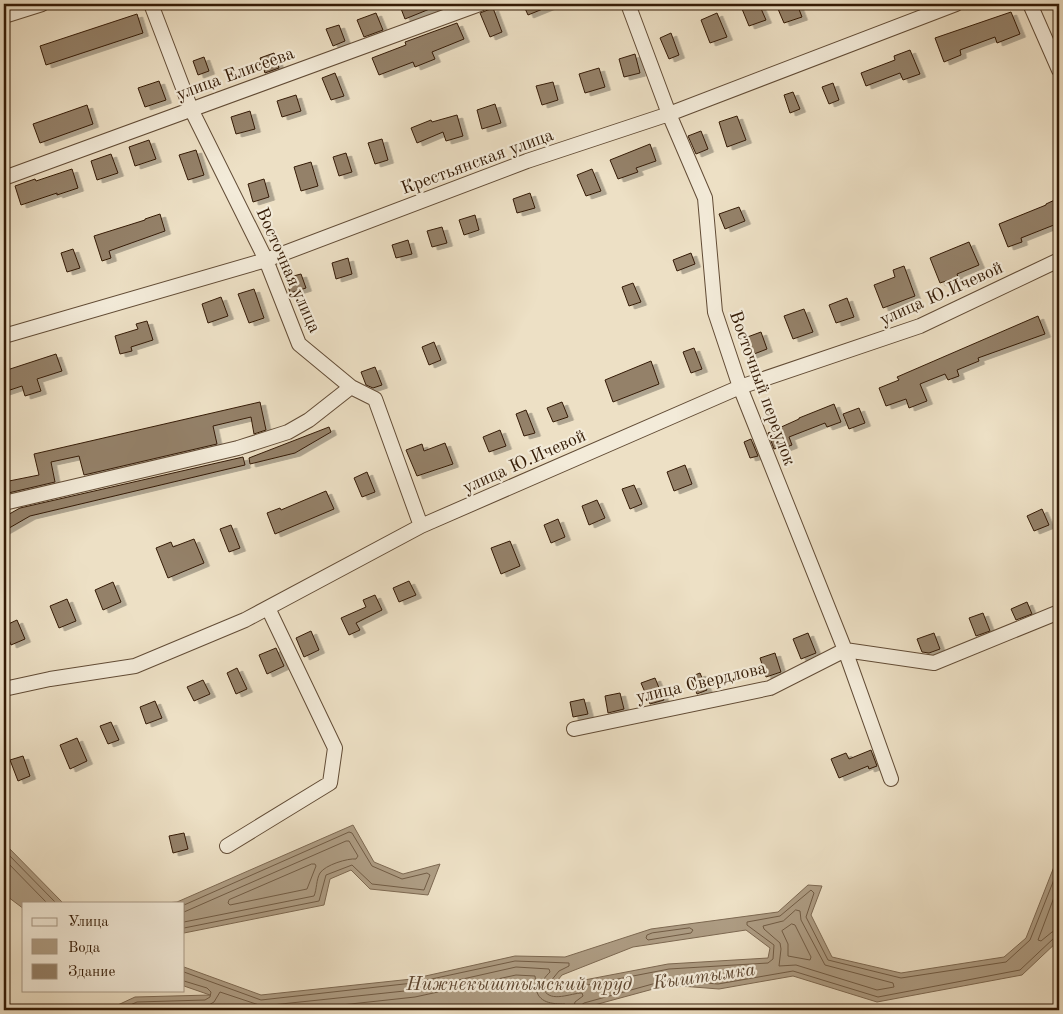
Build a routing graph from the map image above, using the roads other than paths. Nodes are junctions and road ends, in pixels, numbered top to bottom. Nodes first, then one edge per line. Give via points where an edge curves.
1 (42, 4) edge
2 (150, 4) edge
3 (480, 4) edge
4 (628, 4) edge
5 (956, 4) edge
6 (1030, 4) edge
7 (4, 16) edge
8 (1059, 70) edge
9 (192, 109) junction
10 (670, 114) junction
11 (4, 178) edge
12 (266, 260) junction
13 (1059, 260) edge
14 (4, 336) edge
15 (351, 387) junction
16 (740, 387) junction
17 (4, 503) edge
18 (421, 526) junction
19 (268, 608) junction
20 (1059, 612) edge
21 (845, 650) junction
22 (4, 689) edge
23 (574, 729) dead end
24 (891, 779) dead end
25 (227, 846) dead end

1 - 7 street
2 - 9 street, Восточная улица
3 - 9 street, улица Елисеева
4 - 10 street, Восточный переулок
5 - 10 street, Крестьянская улица
6 - 8 street
9 - 11 street, улица Елисеева
9 - 12 street, Восточная улица
10 - 12 street, Крестьянская улица via 528,161
10 - 16 street, Восточный переулок via 705,198 715,312
12 - 14 street, Крестьянская улица
12 - 15 street, Восточная улица via 299,344
13 - 16 street, улица Ю.Ичевой via 920,326
15 - 17 street via 288,432 191,460
15 - 18 street, Восточная улица via 375,399
16 - 18 street, улица Ю.Ичевой
16 - 21 street, Восточный переулок
18 - 19 street, улица Ю.Ичевой
19 - 22 street, улица Ю.Ичевой via 135,666
19 - 25 street via 335,748 330,783
20 - 21 street via 934,663
21 - 23 street, улица Свердлова via 770,688
21 - 24 street, Восточный переулок

